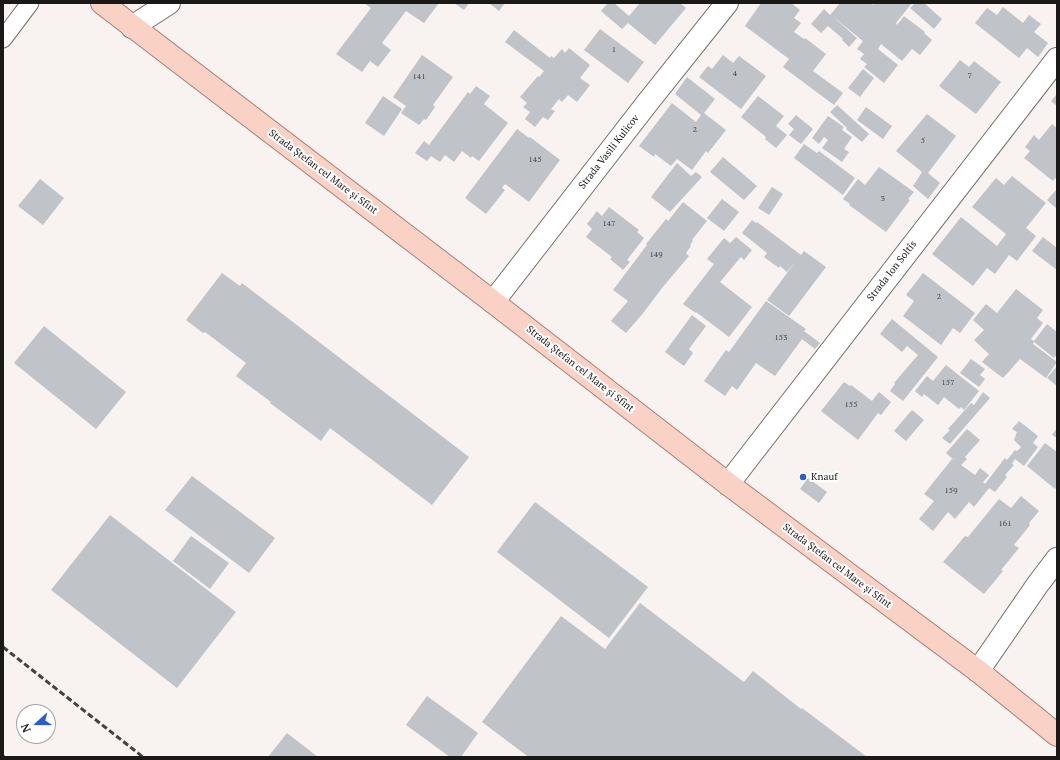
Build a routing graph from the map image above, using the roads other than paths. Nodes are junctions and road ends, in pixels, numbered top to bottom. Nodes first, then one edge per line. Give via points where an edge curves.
1 (30, 3) edge
2 (102, 3) edge
3 (169, 3) edge
4 (727, 3) edge
5 (132, 27) junction
6 (3, 39) edge
7 (1057, 59) edge
8 (493, 302) junction
9 (728, 484) junction
10 (1057, 559) edge
11 (978, 671) junction
12 (1057, 735) edge

1 - 6 lane
2 - 5 main road, Strada Ștefan cel Mare și Sfînt
3 - 5 street
4 - 8 street, Strada Vasili Kulicov
5 - 8 main road, Strada Ștefan cel Mare și Sfînt
7 - 9 street, Strada Ion Soltîs
8 - 9 main road, Strada Ștefan cel Mare și Sfînt
9 - 11 main road, Strada Ștefan cel Mare și Sfînt
10 - 11 street
11 - 12 main road, Strada Ștefan cel Mare și Sfînt

